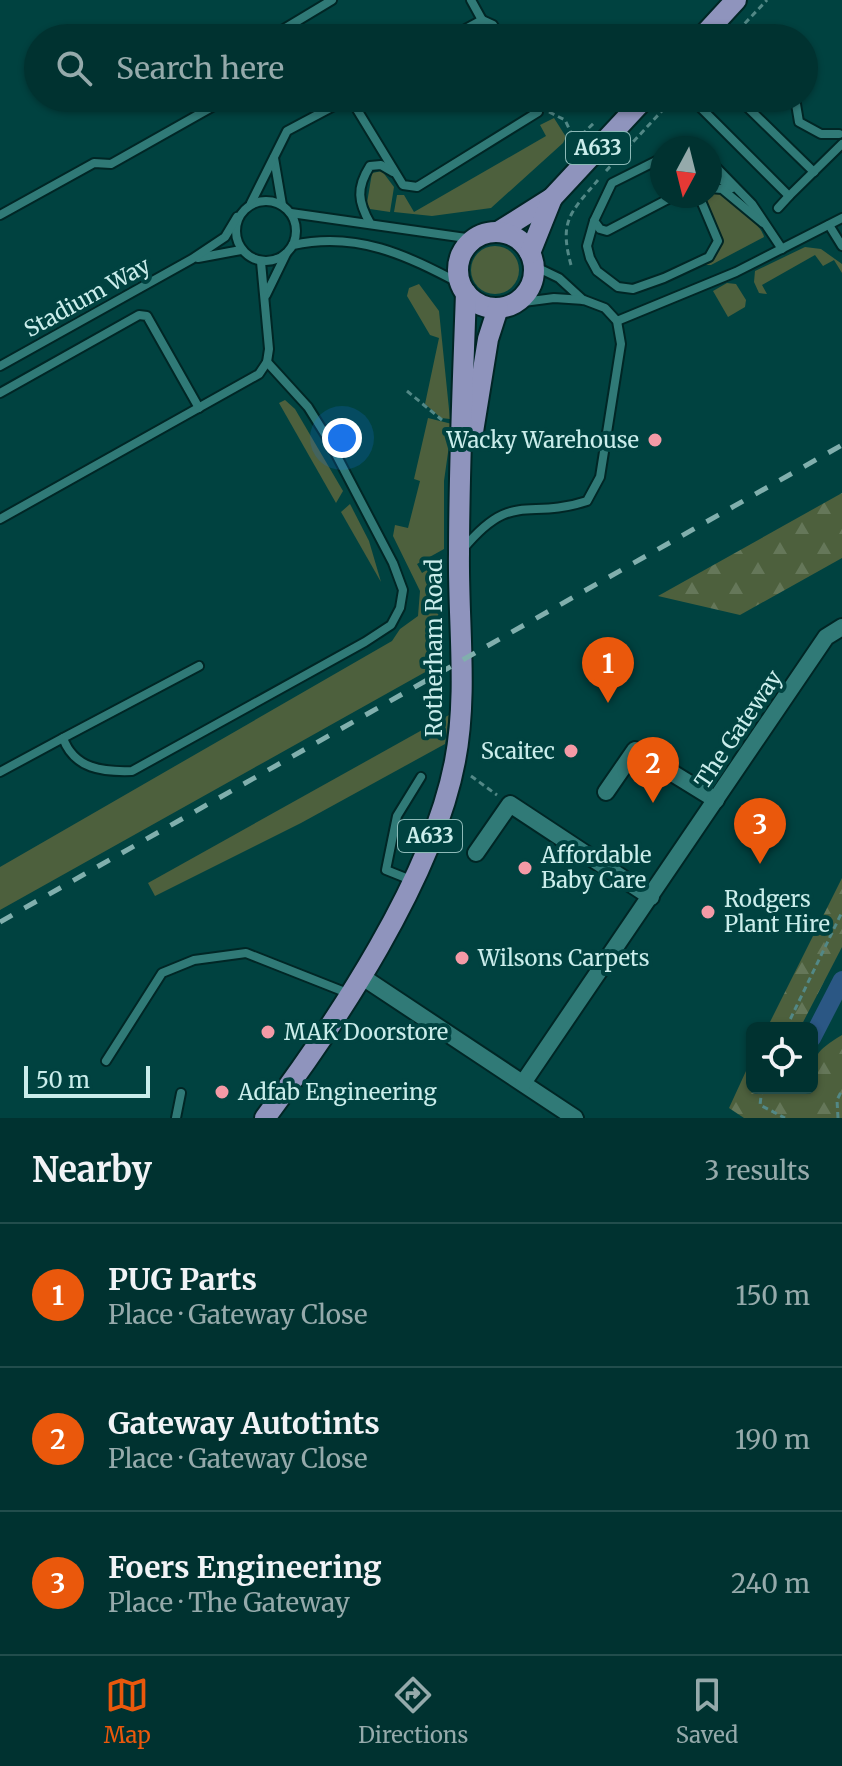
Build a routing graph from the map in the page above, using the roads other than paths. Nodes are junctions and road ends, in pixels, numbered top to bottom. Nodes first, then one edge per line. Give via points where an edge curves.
1 (332, 0) edge
2 (471, 0) edge
3 (736, 0) edge
4 (482, 20) junction
5 (292, 24) edge
6 (473, 24) edge
7 (491, 24) edge
8 (714, 24) edge
9 (203, 112) edge
10 (323, 112) edge
11 (358, 112) edge
12 (538, 112) edge
13 (632, 112) edge
14 (705, 112) edge
15 (752, 112) edge
16 (797, 112) edge
17 (841, 135) edge
18 (842, 144) edge
19 (274, 157) junction
20 (650, 164) edge
21 (814, 172) junction
22 (722, 173) edge
23 (397, 175) junction
24 (722, 180) edge
25 (722, 189) edge
26 (789, 196) junction
27 (552, 198) junction
28 (251, 203) junction
29 (752, 204) junction
30 (282, 205) junction
31 (651, 208) edge
32 (704, 208) edge
33 (778, 208) dead end
34 (291, 213) junction
35 (0, 215) edge
36 (237, 217) junction
37 (842, 218) edge
38 (594, 221) junction
39 (370, 223) junction
40 (829, 225) junction
41 (770, 228) junction
42 (498, 232) junction
43 (473, 239) junction
44 (293, 245) junction
45 (842, 246) edge
46 (782, 249) junction
47 (241, 250) junction
48 (286, 254) junction
49 (192, 259) junction
50 (532, 260) junction
51 (261, 262) junction
52 (463, 289) junction
53 (266, 296) junction
54 (584, 300) junction
55 (507, 305) junction
56 (617, 321) junction
57 (267, 362) junction
58 (0, 366) edge
59 (0, 393) edge
60 (199, 408) junction
61 (459, 513) junction
62 (0, 519) edge
63 (459, 554) junction
64 (842, 627) edge
65 (199, 666) dead end
66 (63, 738) junction
67 (0, 772) edge
68 (421, 777) dead end
69 (606, 792) dead end
70 (716, 800) junction
71 (476, 853) dead end
72 (411, 881) junction
73 (651, 897) junction
74 (356, 985) junction
75 (106, 1061) dead end
76 (523, 1083) junction
77 (181, 1093) dead end
78 (176, 1118) edge
79 (265, 1118) edge
80 (575, 1118) edge

1 - 5 lane
2 - 4 lane
3 - 8 main road
4 - 6 lane
4 - 7 lane
9 - 35 lane via 111,164 94,163
10 - 19 lane via 287,131
11 - 23 lane
12 - 23 lane via 417,187 403,185
13 - 27 main road, Rotherham Road / A633
14 - 26 lane
15 - 21 lane
16 - 17 lane via 799,122 809,130
18 - 21 lane
19 - 28 lane
19 - 30 lane
20 - 38 lane via 612,183
21 - 26 lane
22 - 29 lane
23 - 39 lane via 381,165 367,171 358,198
24 - 29 lane
25 - 41 lane
26 - 33 lane
27 - 42 main road, Rotherham Road / A633
27 - 50 main road, Rotherham Road / A633
28 - 30 lane via 267,200
28 - 36 lane
29 - 41 lane
30 - 34 lane
31 - 38 lane via 607,231
32 - 38 lane via 718,241 709,257 633,289 618,287 597,271 587,246
34 - 39 lane
34 - 44 lane via 296,228
36 - 47 lane via 235,237
36 - 49 lane, Stadium Way via 225,237
37 - 40 lane
39 - 43 lane
40 - 45 lane
40 - 46 lane
41 - 46 lane
42 - 43 main road, Rotherham Road / A633
42 - 50 main road via 511,235
43 - 52 main road, Rotherham Road / A633 via 459,260
44 - 48 lane
44 - 52 lane via 358,241 410,257
46 - 56 lane
47 - 49 lane, Stadium Way
47 - 51 lane
48 - 51 lane
48 - 53 lane
49 - 58 lane, Stadium Way
50 - 54 lane
50 - 55 main road, Rotherham Road / A633 via 530,287
51 - 53 lane
52 - 55 main road via 486,307
52 - 61 main road, Rotherham Road / A633
53 - 57 lane
54 - 55 lane
54 - 56 lane via 605,308
55 - 61 main road, Rotherham Road / A633 via 488,339
56 - 63 lane via 621,344 600,477 587,501 562,510 508,511 484,524
57 - 60 lane via 259,374
57 - 66 lane via 308,407 393,563 403,590 391,625 132,771 103,772 79,762
59 - 60 lane via 139,315 147,316
60 - 62 lane
61 - 63 main road, Rotherham Road / A633
63 - 72 main road, Rotherham Road / A633 via 460,717 454,765
64 - 70 street, The Gateway via 826,637
65 - 66 lane
66 - 67 lane
68 - 72 lane via 397,816 386,870
69 - 70 street via 635,750
70 - 73 street, The Gateway
71 - 73 street via 510,804
72 - 74 main road, Rotherham Road / A633
73 - 76 street, The Gateway
74 - 75 lane via 246,953 194,960 162,973
74 - 76 street
74 - 79 main road, Rotherham Road / A633
76 - 80 street
77 - 78 lane

